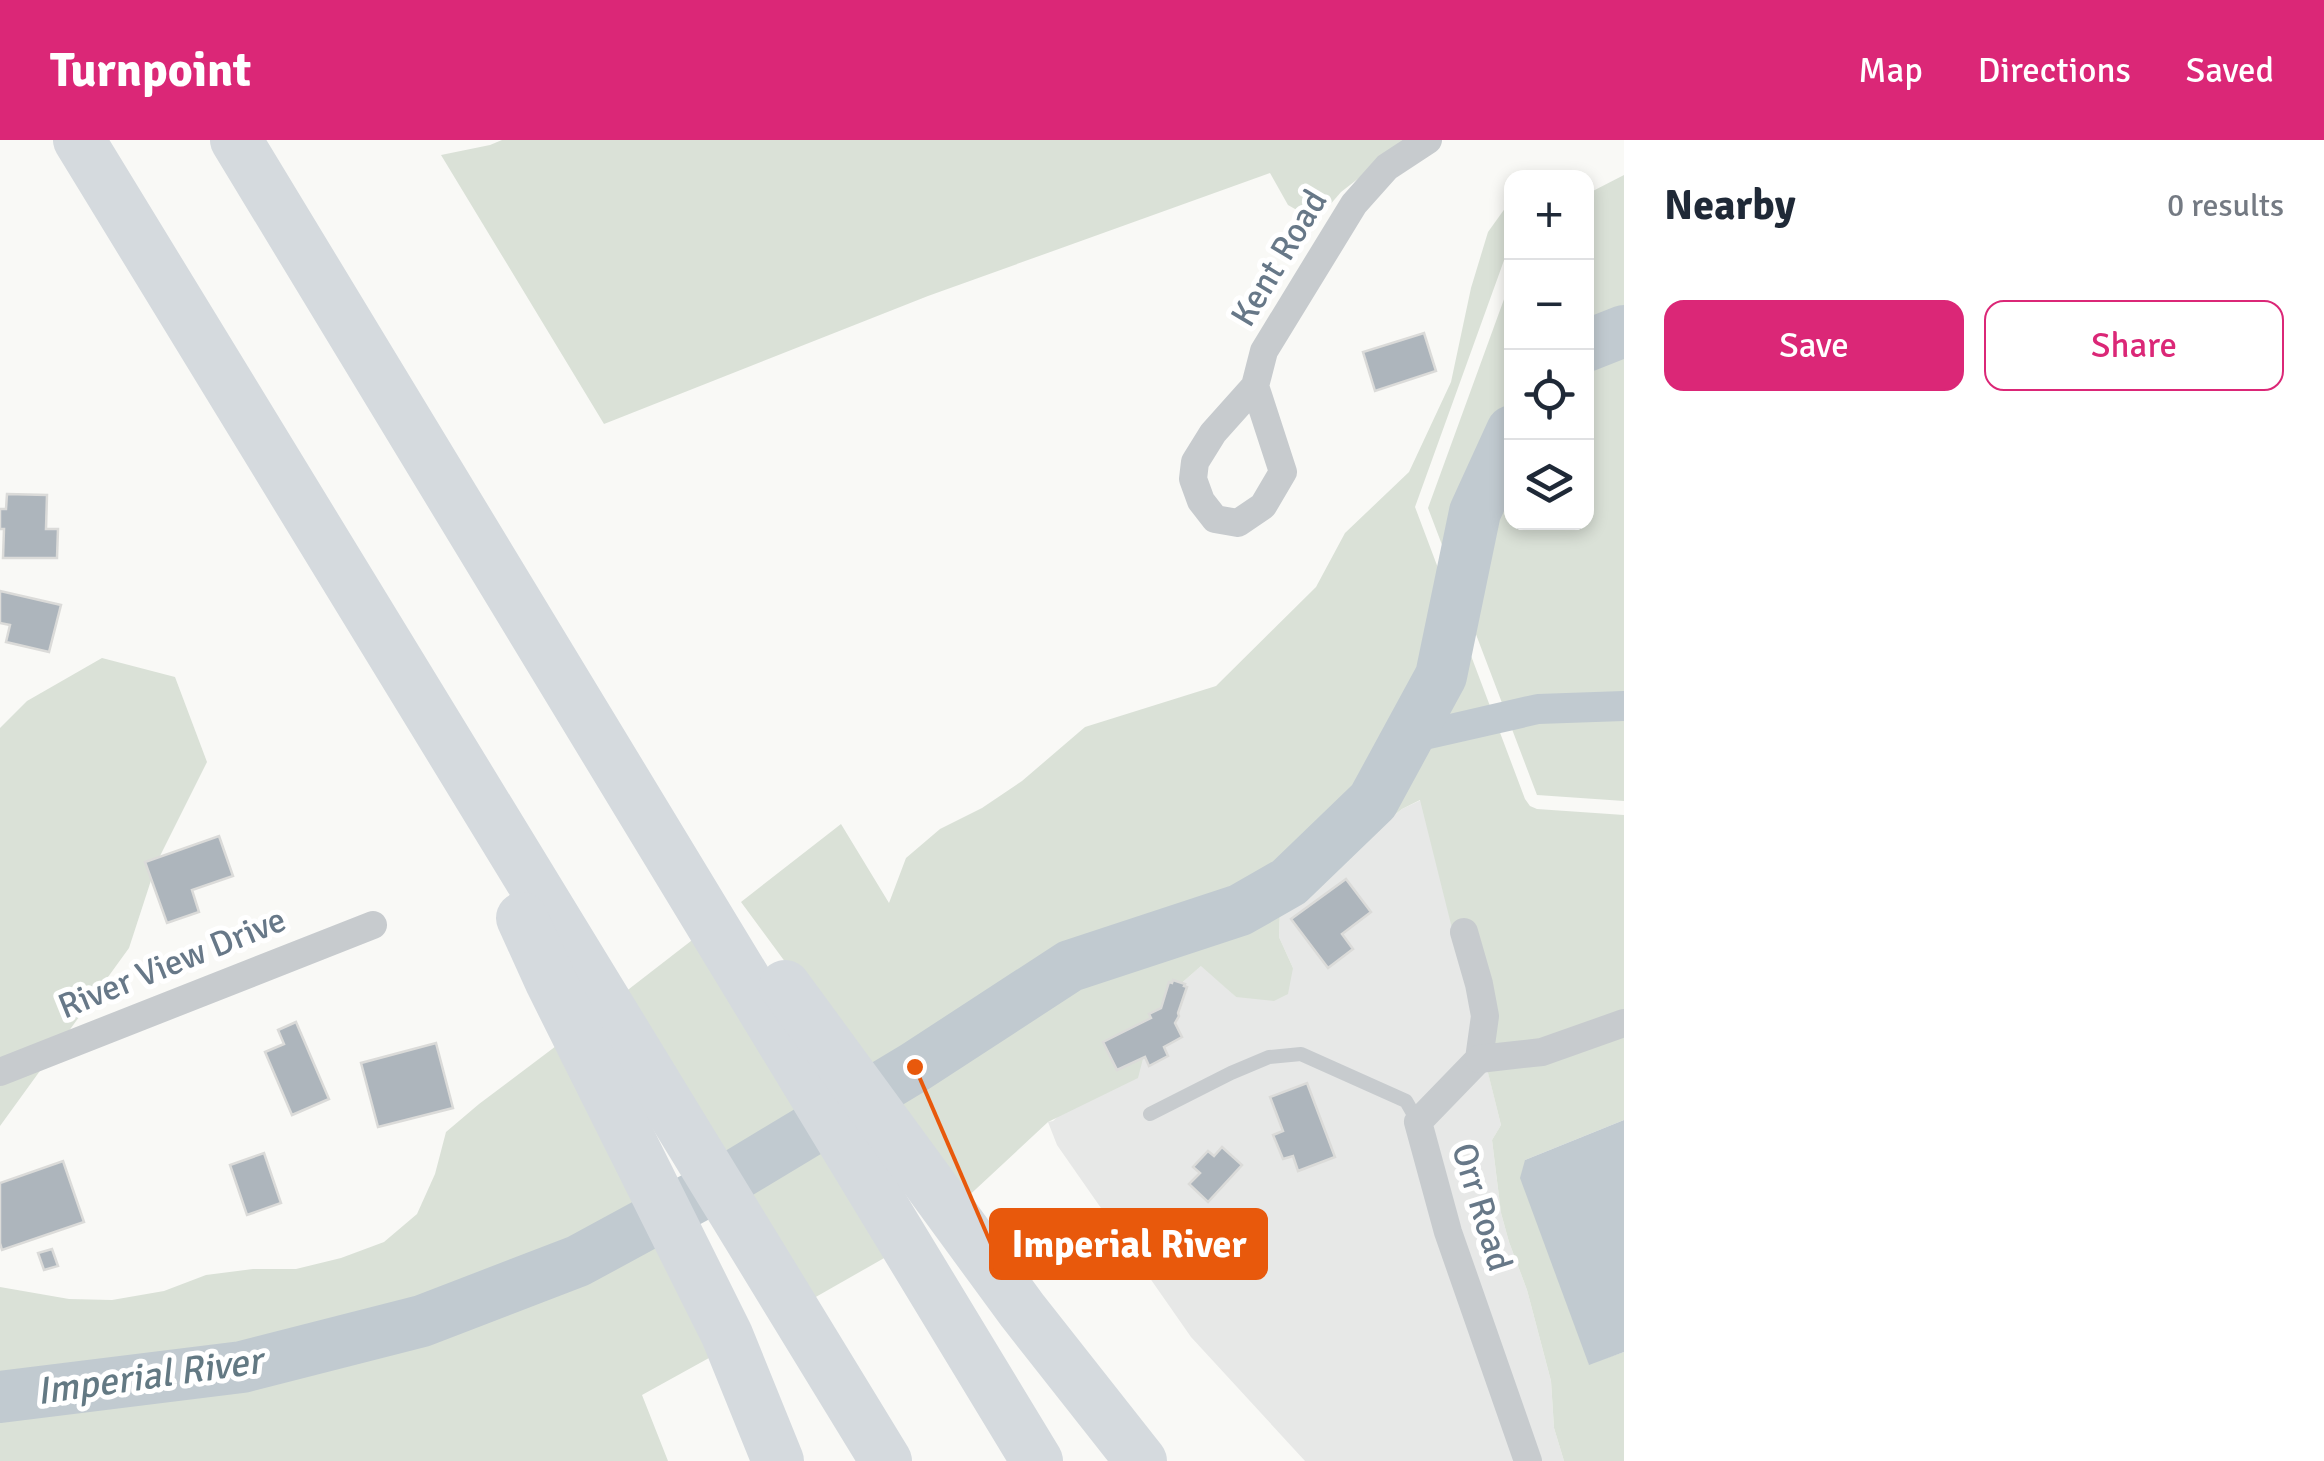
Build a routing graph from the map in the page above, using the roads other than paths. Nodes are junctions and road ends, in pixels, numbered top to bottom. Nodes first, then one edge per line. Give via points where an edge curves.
1 (80, 140) edge
2 (236, 140) edge
3 (1428, 140) edge
4 (1255, 386) dead end
5 (703, 891) junction
6 (373, 924) dead end
7 (1464, 932) dead end
8 (567, 972) junction
9 (1624, 1023) edge
10 (1479, 1060) junction
11 (0, 1072) edge
12 (1150, 1114) dead end
13 (1418, 1122) junction
14 (778, 1461) edge
15 (886, 1461) edge
16 (1037, 1461) edge
17 (1141, 1461) edge
18 (1528, 1461) edge

1 - 8 highway via 423,703
2 - 5 highway via 568,687
3 - 4 street, Kent Road via 1387,167 1354,204 1264,351
5 - 16 highway
5 - 17 highway
6 - 11 street, River View Drive
7 - 10 street via 1485,1016
8 - 14 highway
8 - 15 highway via 787,1298
9 - 10 street via 1542,1052
10 - 13 street, Orr Road
12 - 13 lane via 1269,1057 1301,1054 1406,1101
13 - 18 street, Orr Road via 1448,1232

